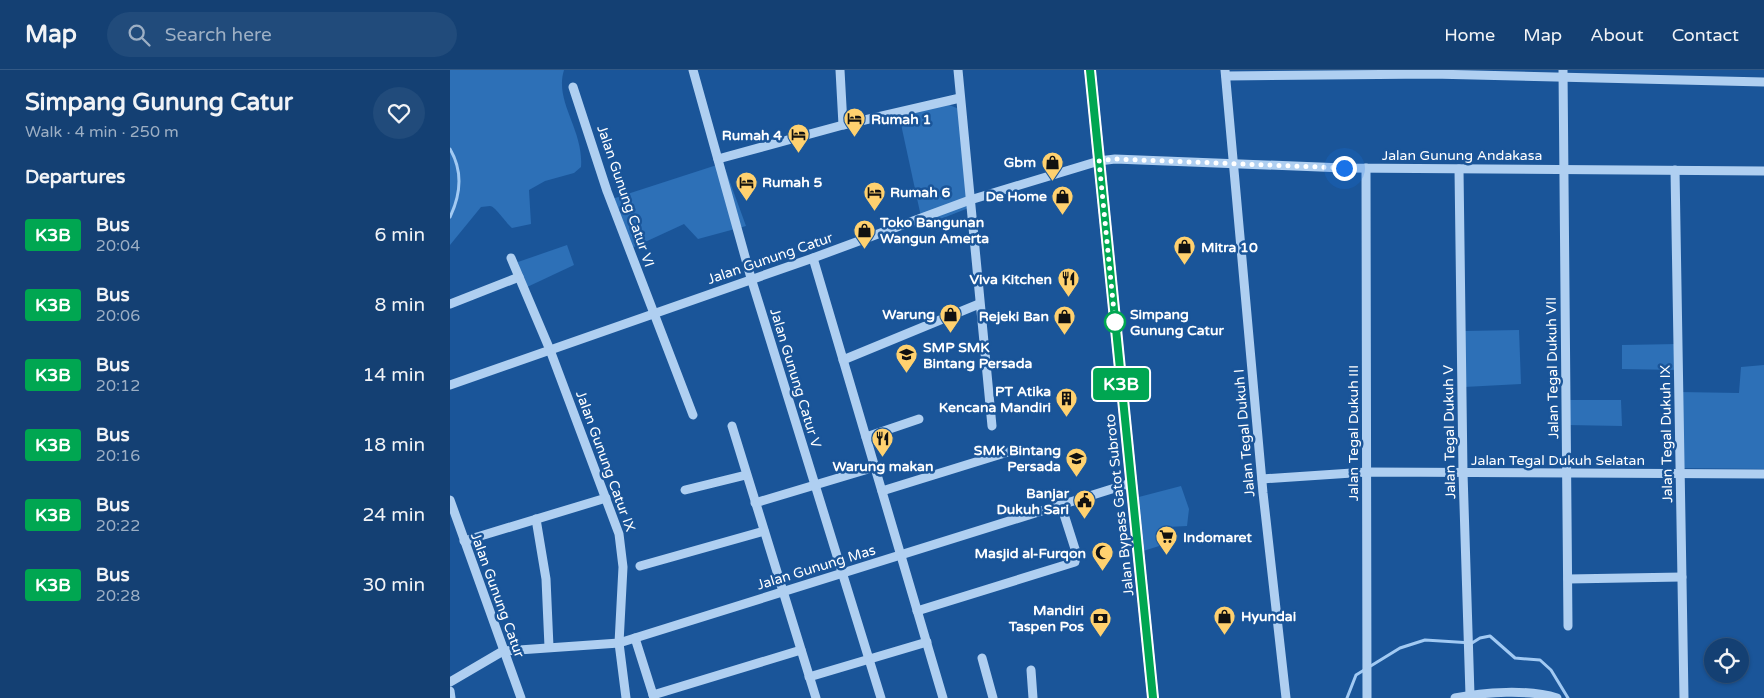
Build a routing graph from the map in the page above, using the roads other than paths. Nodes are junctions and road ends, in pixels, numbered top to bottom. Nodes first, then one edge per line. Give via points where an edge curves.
1 (693, 70) edge
2 (840, 70) edge
3 (958, 70) edge
4 (1090, 70) edge
5 (1323, 72) edge
6 (1432, 72) edge
7 (1225, 73) edge
8 (1563, 73) edge
9 (1691, 75) edge
10 (1764, 82) edge
11 (573, 87) dead end
12 (960, 98) junction
13 (843, 124) junction
14 (718, 159) junction
15 (1099, 161) junction
16 (1234, 164) junction
17 (1366, 168) junction
18 (1459, 169) junction
19 (1564, 170) junction
20 (1675, 170) junction
21 (1764, 171) edge
22 (970, 200) junction
23 (511, 258) dead end
24 (813, 258) junction
25 (519, 277) junction
26 (751, 278) junction
27 (450, 304) edge
28 (979, 304) junction
29 (654, 313) junction
30 (550, 350) junction
31 (843, 360) junction
32 (450, 385) edge
33 (692, 415) dead end
34 (919, 419) dead end
35 (732, 426) dead end
36 (992, 426) dead end
37 (866, 437) junction
38 (1008, 452) dead end
39 (875, 467) junction
40 (1367, 472) junction
41 (1463, 473) junction
42 (1567, 473) junction
43 (746, 474) junction
44 (1681, 474) junction
45 (1764, 474) edge
46 (1262, 479) junction
47 (1131, 484) junction
48 (815, 485) junction
49 (685, 490) dead end
50 (882, 491) junction
51 (606, 498) junction
52 (450, 500) edge
53 (755, 503) junction
54 (1061, 505) junction
55 (536, 519) junction
56 (764, 531) junction
57 (464, 541) junction
58 (901, 555) junction
59 (640, 566) dead end
60 (843, 574) junction
61 (1682, 577) junction
62 (1568, 579) junction
63 (783, 592) junction
64 (917, 611) junction
65 (1568, 626) dead end
66 (635, 638) junction
67 (926, 642) junction
68 (619, 643) junction
69 (549, 647) junction
70 (801, 650) junction
71 (503, 651) junction
72 (982, 658) dead end
73 (869, 659) junction
74 (1031, 670) dead end
75 (809, 677) junction
76 (450, 682) edge
77 (450, 691) edge
78 (1470, 695) junction
79 (654, 696) edge
80 (451, 698) edge
81 (521, 698) edge
82 (626, 698) edge
83 (816, 698) edge
84 (881, 698) edge
85 (943, 698) edge
86 (993, 698) edge
87 (1033, 698) edge
88 (1153, 698) edge
89 (1286, 698) edge
90 (1367, 698) edge
91 (1455, 698) edge
92 (1557, 698) edge
93 (1684, 698) edge

1 - 14 street, Jalan Gunung Catur V
2 - 13 street
3 - 12 street
4 - 15 main road, Jalan Bypass Gatot Subroto
5 - 6 street
5 - 7 street
6 - 8 street
7 - 16 street, Jalan Tegal Dukuh I
8 - 9 street
8 - 19 street, Jalan Tegal Dukuh VII
9 - 10 street
11 - 29 street, Jalan Gunung Catur VI via 607,191
12 - 13 street
12 - 22 street
13 - 14 street
14 - 26 street, Jalan Gunung Catur V
15 - 16 street, Jalan Gunung Andakasa
15 - 22 street, Jalan Gunung Catur
15 - 47 main road, Jalan Bypass Gatot Subroto
16 - 17 street, Jalan Gunung Andakasa
16 - 46 street, Jalan Tegal Dukuh I
17 - 18 street, Jalan Gunung Andakasa
17 - 40 street, Jalan Tegal Dukuh III
18 - 19 street, Jalan Gunung Andakasa
18 - 41 street, Jalan Tegal Dukuh V
19 - 20 street, Jalan Gunung Andakasa
19 - 42 street, Jalan Tegal Dukuh VII
20 - 21 street, Jalan Gunung Andakasa
20 - 44 street, Jalan Tegal Dukuh IX
22 - 24 street, Jalan Gunung Catur
22 - 28 street
23 - 25 street, Jalan Gunung Catur IX
24 - 26 street, Jalan Gunung Catur
24 - 31 street
25 - 27 street
25 - 30 street, Jalan Gunung Catur IX
26 - 29 street, Jalan Gunung Catur
26 - 48 street, Jalan Gunung Catur V
28 - 31 street
28 - 36 street
29 - 30 street, Jalan Gunung Catur
29 - 33 street, Jalan Gunung Catur VI
30 - 32 street, Jalan Gunung Catur
30 - 51 street, Jalan Gunung Catur IX
31 - 37 street
34 - 37 street
35 - 43 street
37 - 39 street
38 - 50 street
39 - 48 street
39 - 50 street
40 - 41 street, Jalan Tegal Dukuh Selatan
40 - 46 street, Jalan Tegal Dukuh Selatan
40 - 90 street, Jalan Tegal Dukuh III
41 - 42 street, Jalan Tegal Dukuh Selatan
41 - 78 street, Jalan Tegal Dukuh V
42 - 44 street, Jalan Tegal Dukuh Selatan
42 - 62 street, Jalan Tegal Dukuh VII
43 - 49 street
43 - 53 street
44 - 45 street, Jalan Tegal Dukuh Selatan
44 - 61 street, Jalan Tegal Dukuh IX
46 - 89 street, Jalan Tegal Dukuh I
47 - 54 street, Jalan Gunung Mas
47 - 88 main road, Jalan Bypass Gatot Subroto
48 - 53 street
48 - 60 street, Jalan Gunung Catur V
50 - 58 street
51 - 55 street
51 - 68 street, Jalan Gunung Catur IX via 623,553
52 - 57 street, Jalan Gunung Catur
53 - 56 street
54 - 58 street, Jalan Gunung Mas
54 - 64 street via 1076,552 1075,562
55 - 57 street
55 - 69 street via 546,579
56 - 59 street
56 - 63 street
57 - 71 street, Jalan Gunung Catur
58 - 60 street, Jalan Gunung Mas
58 - 64 street
60 - 63 street, Jalan Gunung Mas
60 - 73 street, Jalan Gunung Catur V
61 - 62 street
61 - 93 street, Jalan Tegal Dukuh IX
62 - 65 street, Jalan Tegal Dukuh VII
63 - 66 street, Jalan Gunung Mas
63 - 70 street
64 - 67 street
66 - 68 street, Jalan Gunung Mas
66 - 79 street
67 - 73 street
67 - 85 street
68 - 69 street, Jalan Gunung Mas
68 - 82 street, Jalan Gunung Catur IX
69 - 71 street, Jalan Gunung Mas
70 - 75 street
70 - 79 street
71 - 76 street
71 - 81 street, Jalan Gunung Catur
72 - 86 street
73 - 75 street
73 - 84 street, Jalan Gunung Catur V
74 - 87 street
75 - 83 street
77 - 80 street
78 - 91 street
78 - 92 street via 1525,693

